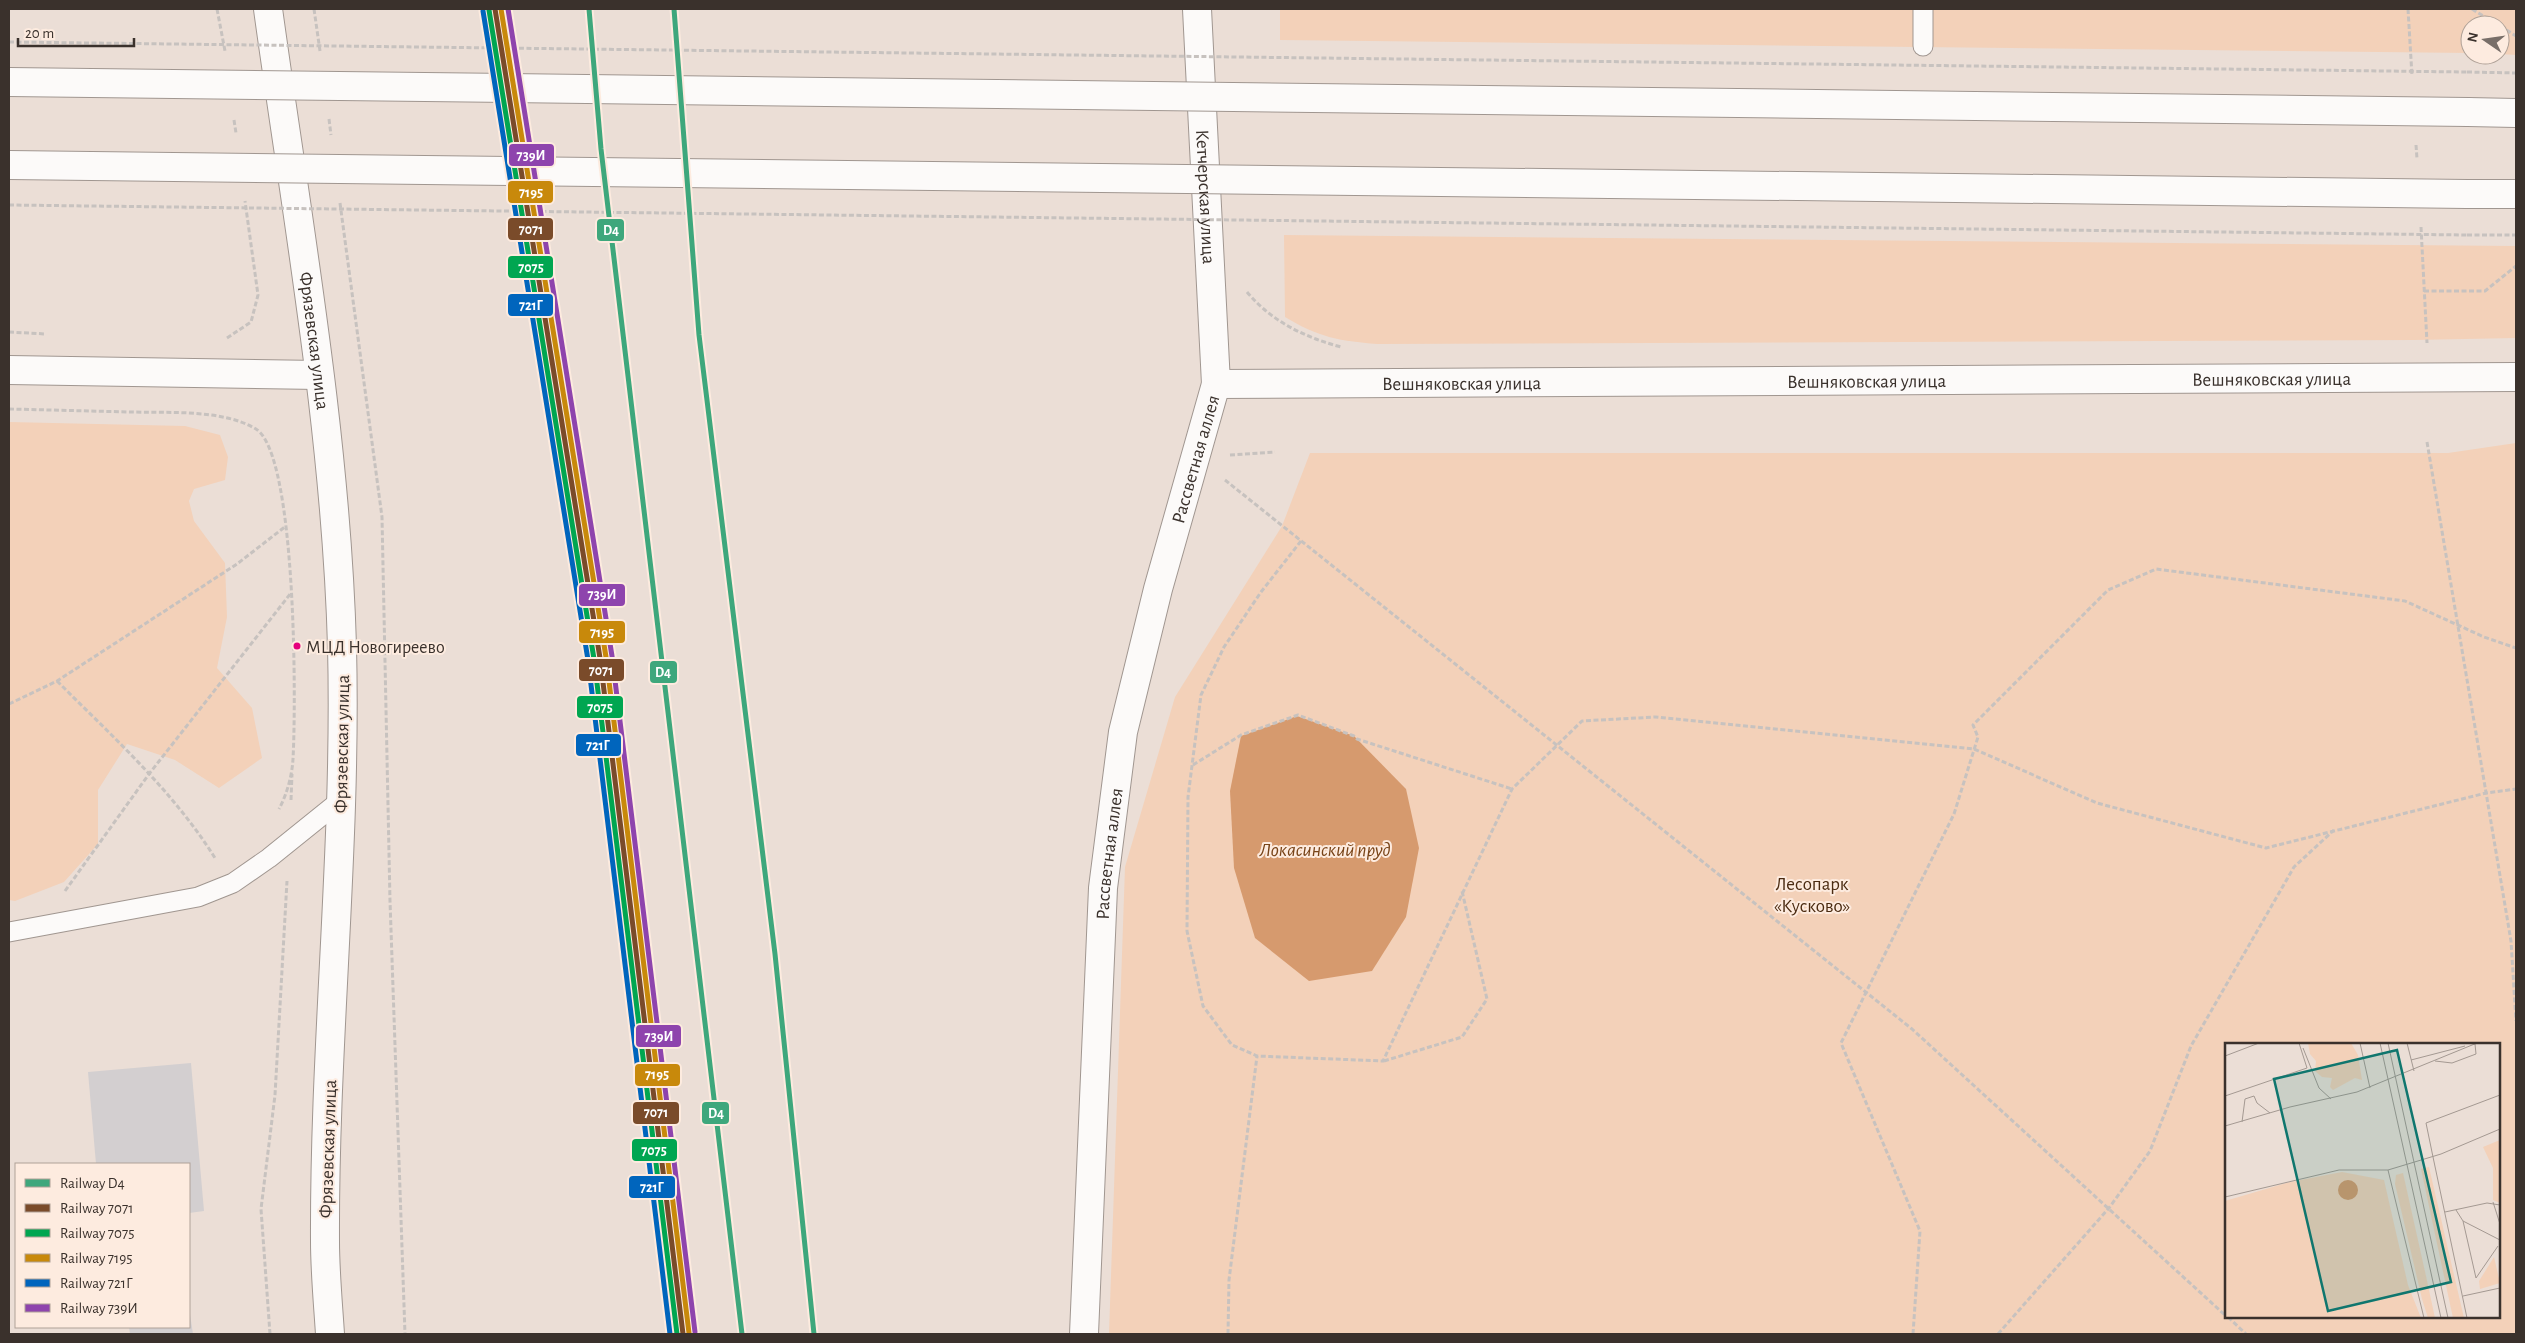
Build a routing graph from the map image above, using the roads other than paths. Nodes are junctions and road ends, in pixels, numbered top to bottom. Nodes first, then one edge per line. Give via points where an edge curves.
1 (268, 9) edge
2 (1197, 9) edge
3 (1924, 9) edge
4 (1923, 46) dead end
5 (9, 82) edge
6 (2516, 113) edge
7 (9, 164) edge
8 (2516, 194) edge
9 (9, 370) edge
10 (319, 375) junction
11 (2516, 378) edge
12 (1216, 384) junction
13 (341, 800) junction
14 (9, 932) edge
15 (330, 1334) edge
16 (1084, 1334) edge

1 - 10 main road, Фрязевская улица
2 - 12 main road, Кетчерская улица
3 - 4 lane
5 - 6 main road, bridge
7 - 8 main road, bridge
9 - 10 main road
10 - 13 main road, Фрязевская улица via 340,611 343,702
11 - 12 main road, Вешняковская улица
12 - 16 main road, Рассветная аллея via 1158,589 1122,742 1103,888
13 - 14 lane via 233,883 198,897
13 - 15 main road, Фрязевская улица via 326,1151 325,1244

